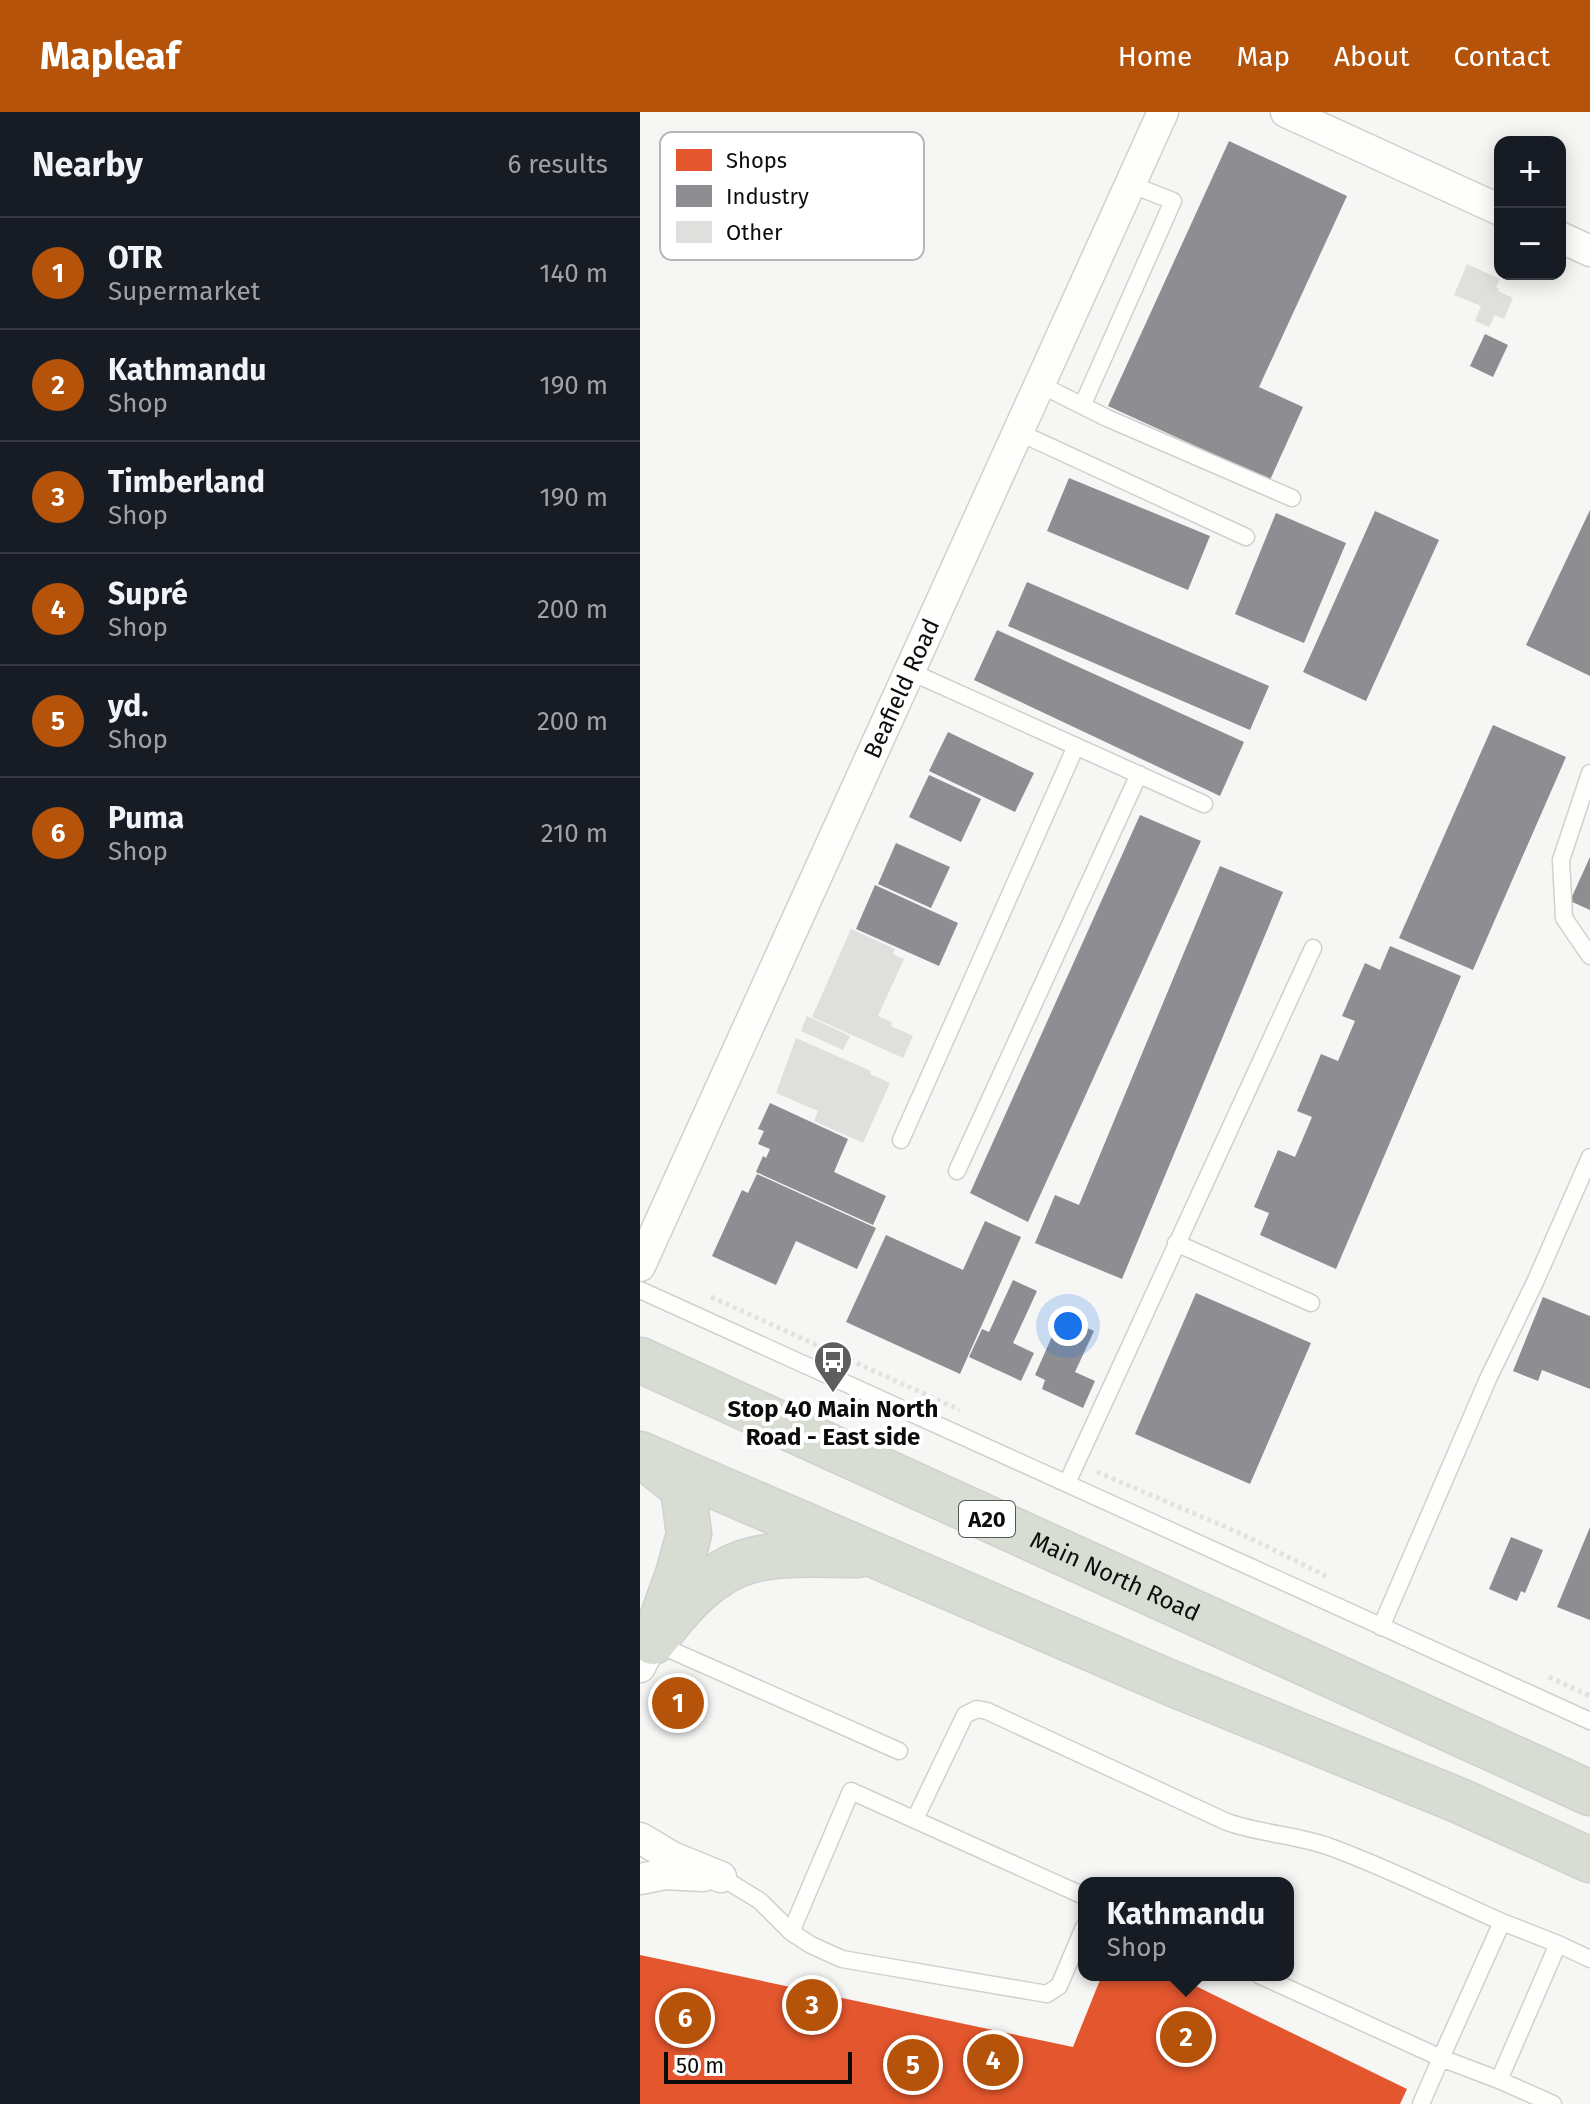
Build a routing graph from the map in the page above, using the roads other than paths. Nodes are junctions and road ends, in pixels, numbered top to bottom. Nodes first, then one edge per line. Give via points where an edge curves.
1 (1163, 112) edge
2 (1286, 112) edge
3 (1130, 184) junction
4 (1496, 208) edge
5 (1566, 240) edge
6 (1590, 251) edge
7 (1039, 384) junction
8 (1083, 404) junction
9 (1018, 432) junction
10 (1292, 498) dead end
11 (1246, 537) dead end
12 (909, 671) junction
13 (1076, 746) junction
14 (1590, 773) edge
15 (1139, 774) junction
16 (1204, 804) dead end
17 (1313, 948) dead end
18 (1590, 956) edge
19 (901, 1140) dead end
20 (1590, 1157) edge
21 (957, 1171) dead end
22 (1176, 1243) junction
23 (640, 1266) edge
24 (640, 1290) edge
25 (1311, 1303) dead end
26 (640, 1360) edge
27 (642, 1455) edge
28 (1067, 1483) junction
29 (872, 1555) junction
30 (1381, 1627) junction
31 (645, 1660) edge
32 (1590, 1721) edge
33 (899, 1751) dead end
34 (1590, 1793) edge
35 (915, 1819) junction
36 (640, 1838) edge
37 (1590, 1860) edge
38 (721, 1877) junction
39 (640, 1879) edge
40 (1078, 1893) edge
41 (1502, 1922) junction
42 (791, 1932) junction
43 (1078, 1941) edge
44 (1558, 1944) junction
45 (1590, 1959) edge
46 (1272, 1981) edge
47 (1441, 2058) junction
48 (1499, 2080) junction
49 (1421, 2104) edge
50 (1553, 2104) edge

1 - 3 street, Beafield Road
2 - 4 street
3 - 7 street, Beafield Road
3 - 8 lane via 1173,201
5 - 6 street
7 - 8 lane
7 - 9 street, Beafield Road
8 - 10 lane
9 - 11 lane
9 - 12 street, Beafield Road
12 - 13 lane
12 - 23 street, Beafield Road
13 - 15 lane
13 - 19 lane
14 - 18 lane via 1561,860 1564,918
15 - 16 lane
15 - 21 lane
17 - 22 lane
20 - 30 lane
22 - 25 lane
22 - 28 lane
24 - 28 lane
26 - 34 highway, Main North Road / A20
27 - 29 highway
27 - 31 highway via 683,1488 689,1534
28 - 30 lane
29 - 31 highway via 813,1555 741,1565 691,1597
29 - 37 highway
30 - 32 lane
31 - 33 lane
35 - 40 lane
35 - 41 lane via 965,1715 977,1709 1227,1822 1330,1847
35 - 42 lane via 851,1791
36 - 38 street
38 - 39 street via 665,1874
38 - 42 lane via 760,1901
41 - 44 lane
41 - 47 lane
42 - 43 lane via 842,1959 1047,1994 1059,1986
44 - 45 lane
44 - 48 lane
46 - 47 lane
47 - 48 lane
47 - 49 lane
48 - 50 lane

